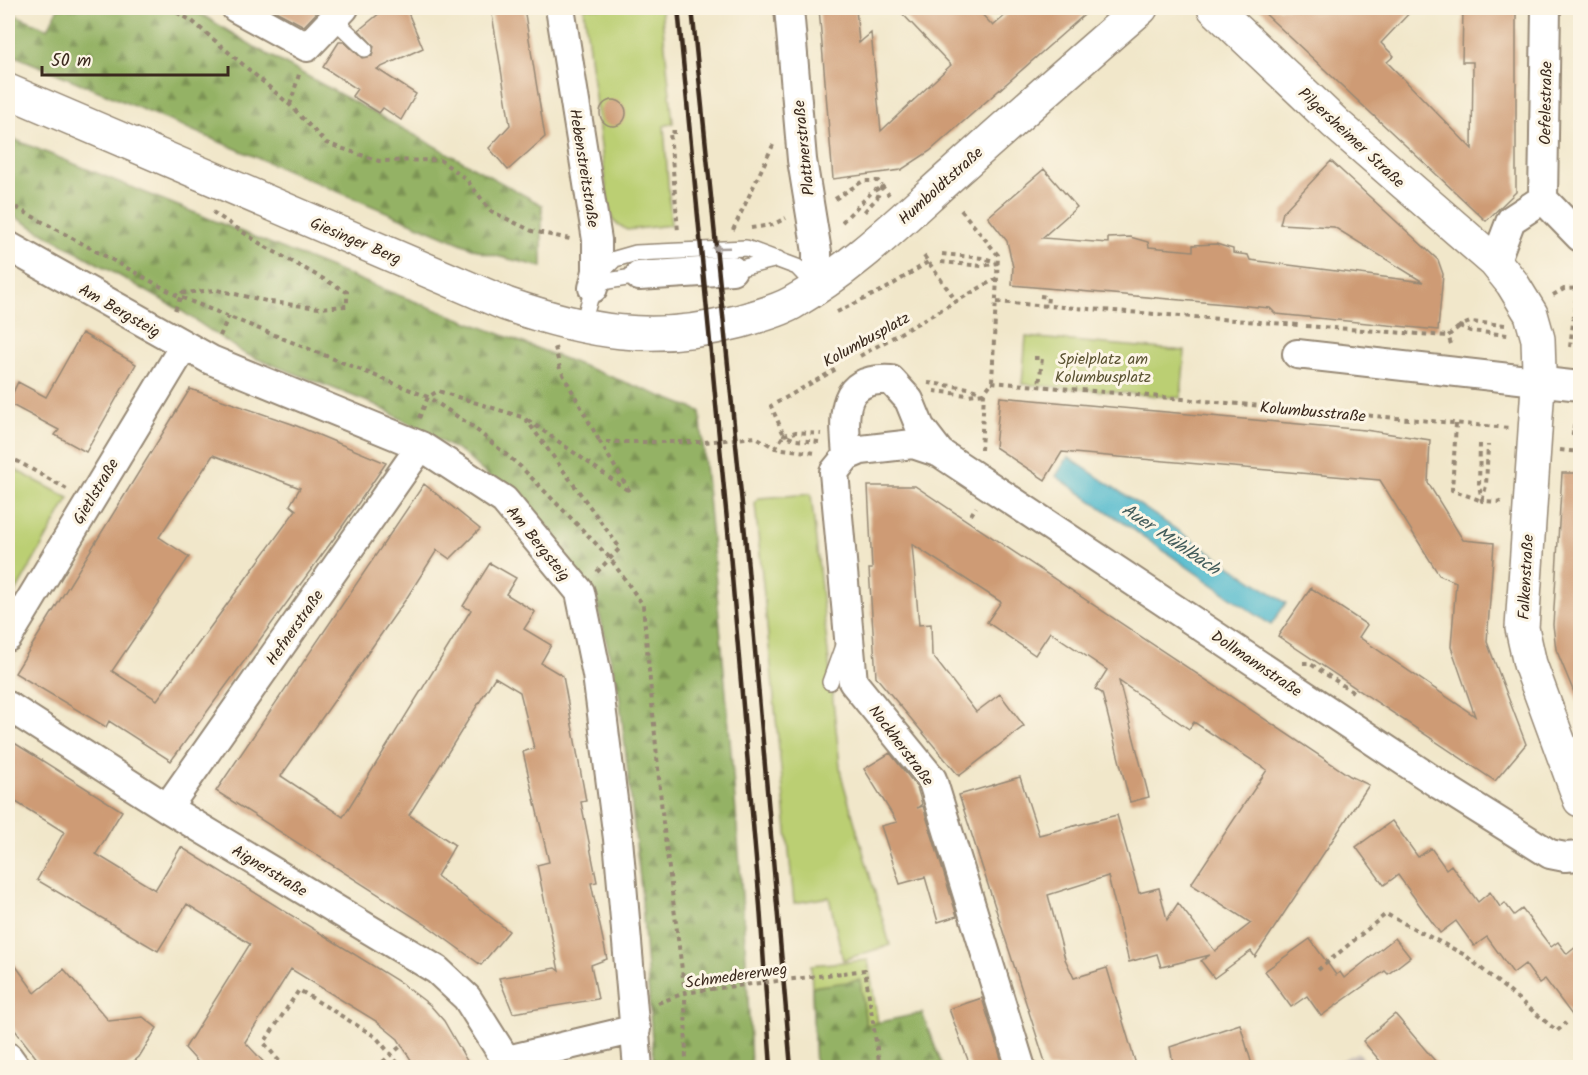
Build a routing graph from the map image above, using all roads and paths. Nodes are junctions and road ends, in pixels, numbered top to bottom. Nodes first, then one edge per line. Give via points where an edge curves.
1 (169, 8) edge
2 (236, 8) edge
3 (560, 8) edge
4 (789, 8) edge
5 (1141, 8) edge
6 (1214, 8) edge
7 (1546, 8) edge
8 (339, 13) edge
9 (307, 47) junction
10 (365, 49) dead end
11 (8, 91) edge
12 (290, 105) junction
13 (676, 132) dead end
14 (802, 160) junction
15 (882, 186) junction
16 (889, 195) dead end
17 (877, 198) dead end
18 (1543, 199) junction
19 (8, 203) edge
20 (828, 203) dead end
21 (202, 206) dead end
22 (961, 210) dead end
23 (792, 214) dead end
24 (842, 222) dead end
25 (1581, 237) edge
26 (678, 239) dead end
27 (579, 240) dead end
28 (8, 246) edge
29 (942, 254) dead end
30 (924, 256) dead end
31 (778, 259) junction
32 (928, 261) junction
33 (941, 262) dead end
34 (1495, 262) junction
35 (998, 263) junction
36 (732, 270) joint
37 (639, 276) joint
38 (999, 277) junction
39 (593, 288) junction
40 (1581, 290) edge
41 (1040, 296) dead end
42 (180, 297) junction
43 (824, 301) junction
44 (957, 302) junction
45 (997, 303) junction
46 (1047, 307) junction
47 (1510, 326) dead end
48 (582, 327) junction
49 (718, 327) joint
50 (1581, 333) edge
51 (1510, 335) dead end
52 (1448, 336) dead end
53 (175, 341) junction
54 (555, 345) dead end
55 (1570, 347) dead end
56 (1579, 348) dead end
57 (1297, 354) dead end
58 (1034, 358) dead end
59 (854, 359) dead end
60 (844, 365) dead end
61 (1538, 381) junction
62 (992, 382) junction
63 (928, 383) dead end
64 (1039, 386) junction
65 (1581, 386) edge
66 (928, 391) dead end
67 (982, 393) junction
68 (428, 398) junction
69 (525, 418) junction
70 (1456, 424) junction
71 (1572, 426) dead end
72 (1581, 427) edge
73 (796, 432) dead end
74 (1516, 432) junction
75 (1571, 433) dead end
76 (1581, 434) edge
77 (784, 435) junction
78 (600, 442) junction
79 (1480, 444) dead end
80 (1488, 445) dead end
81 (421, 446) junction
82 (775, 448) junction
83 (836, 450) junction
84 (1581, 452) edge
85 (940, 453) junction
86 (8, 456) edge
87 (988, 458) dead end
88 (1504, 493) dead end
89 (88, 501) junction
90 (1482, 501) junction
91 (1499, 502) junction
92 (1498, 513) dead end
93 (609, 557) junction
94 (580, 592) junction
95 (849, 630) junction
96 (8, 637) edge
97 (1296, 663) dead end
98 (830, 682) dead end
99 (1357, 695) dead end
100 (8, 706) edge
101 (1581, 800) edge
102 (166, 808) junction
103 (1581, 856) edge
104 (1318, 970) dead end
105 (685, 993) junction
106 (635, 1021) junction
107 (1566, 1023) dead end
108 (402, 1045) dead end
109 (392, 1054) junction
110 (8, 1057) edge
111 (509, 1064) edge
112 (16, 1068) edge
113 (285, 1068) edge
114 (376, 1068) edge
115 (402, 1068) edge
116 (638, 1068) edge
117 (686, 1068) edge
118 (880, 1068) edge
119 (1022, 1068) edge

1 - 12 path via 192,21
2 - 9 street
3 - 39 street, Hebenstreitstraße via 597,240
4 - 14 street, Plattnerstraße
5 - 43 main road, Humboldtstraße via 881,238
6 - 34 main road, Pilgersheimer Straße via 1343,130
7 - 18 street, Oefelestraße
8 - 9 street
8 - 10 lane
9 - 12 path
11 - 48 main road, Giesinger Berg via 506,304
12 - 27 path via 326,143 379,161 440,160 466,179 491,211 532,231
13 - 26 path via 670,132
14 - 23 path via 777,160 775,141 732,231 772,225
14 - 43 street, Plattnerstraße
15 - 16 path
15 - 17 path
15 - 20 path via 878,180 863,181
15 - 24 path
18 - 25 street
18 - 34 street via 1511,220
19 - 42 path
21 - 42 path via 346,292 347,306 319,308 217,290 182,292
22 - 35 path via 998,255
28 - 53 street, Am Bergsteig
29 - 35 path
30 - 32 path
31 - 36 lane
31 -> 39 lane via 746,248 729,247 636,253 608,265
31 - 43 lane via 797,267
32 - 43 path via 887,288
32 - 44 path
33 - 35 path via 982,266
34 - 61 main road, Pilgersheimer Straße via 1531,314 1538,339
35 - 38 path
36 - 37 street
37 - 39 lane
38 - 44 path, Kolumbusplatz
38 - 45 path
39 - 48 lane, Hebenstreitstraße
40 - 55 path via 1576,299
41 - 46 path via 1047,297
42 - 53 path
42 - 68 path
43 - 49 main road, Humboldtstraße via 789,304
44 - 59 path, Kolumbusplatz
45 - 46 path
45 - 62 path
46 - 52 path
47 - 51 path via 1470,322 1460,327
48 - 49 main road, Giesinger Berg via 613,333 667,335
50 - 56 path
53 - 81 street, Am Bergsteig via 211,360
53 - 89 street, Gietlstraße
54 - 78 path via 560,369
57 - 61 street
58 - 64 path via 1042,358
60 - 77 path, Kolumbusplatz via 771,406
61 - 65 street
61 - 74 main road, Falkenstraße
62 - 64 path, Kolumbusstraße
62 - 67 path
63 - 67 path
64 - 70 path, Kolumbusstraße
66 - 67 path
67 - 87 path via 981,453
68 - 69 path via 438,391
68 - 93 path via 473,427 521,467
69 - 78 path via 630,492
69 - 93 path via 620,548
70 - 74 path, Kolumbusstraße
70 - 90 path via 1452,490
71 - 72 path
73 - 77 path
74 - 84 path via 1561,450
74 - 101 main road, Falkenstraße via 1522,628 1530,664
75 - 76 path
77 - 82 path
77 - 83 path
78 - 82 path via 704,442 756,437
79 - 90 path
80 - 90 path
81 - 94 street, Am Bergsteig via 504,500
81 - 102 street, Hefnerstraße
82 - 83 path
83 - 85 street, Dollmannstraße via 913,444
83 - 85 street, Dollmannstraße via 852,392 870,379 891,380 909,400 920,427
83 - 95 street, Nockherstraße via 834,472
85 - 103 street, Dollmannstraße via 1432,780 1550,854
86 - 89 path
88 - 91 path
89 - 96 street, Gietlstraße
90 - 91 path
91 - 92 path
93 - 94 path
93 - 105 path via 643,605 663,822
94 - 106 street, Am Bergsteig via 597,675
95 - 98 lane
95 - 119 street, Nockherstraße via 854,682 932,778
97 - 99 path via 1309,663
100 - 102 street, Aignerstraße
102 - 111 street, Aignerstraße via 437,969 467,998
104 - 107 path via 1386,914 1465,956 1557,1031
105 - 106 path, Schmedererweg
105 - 117 path
105 - 118 path, Schmedererweg, bridge via 865,970
106 - 111 street, Aignerstraße
106 - 116 street, Am Bergsteig
108 - 109 path
109 - 113 path via 376,1037 299,990 264,1044
109 - 114 path
109 - 115 path
110 - 112 street

